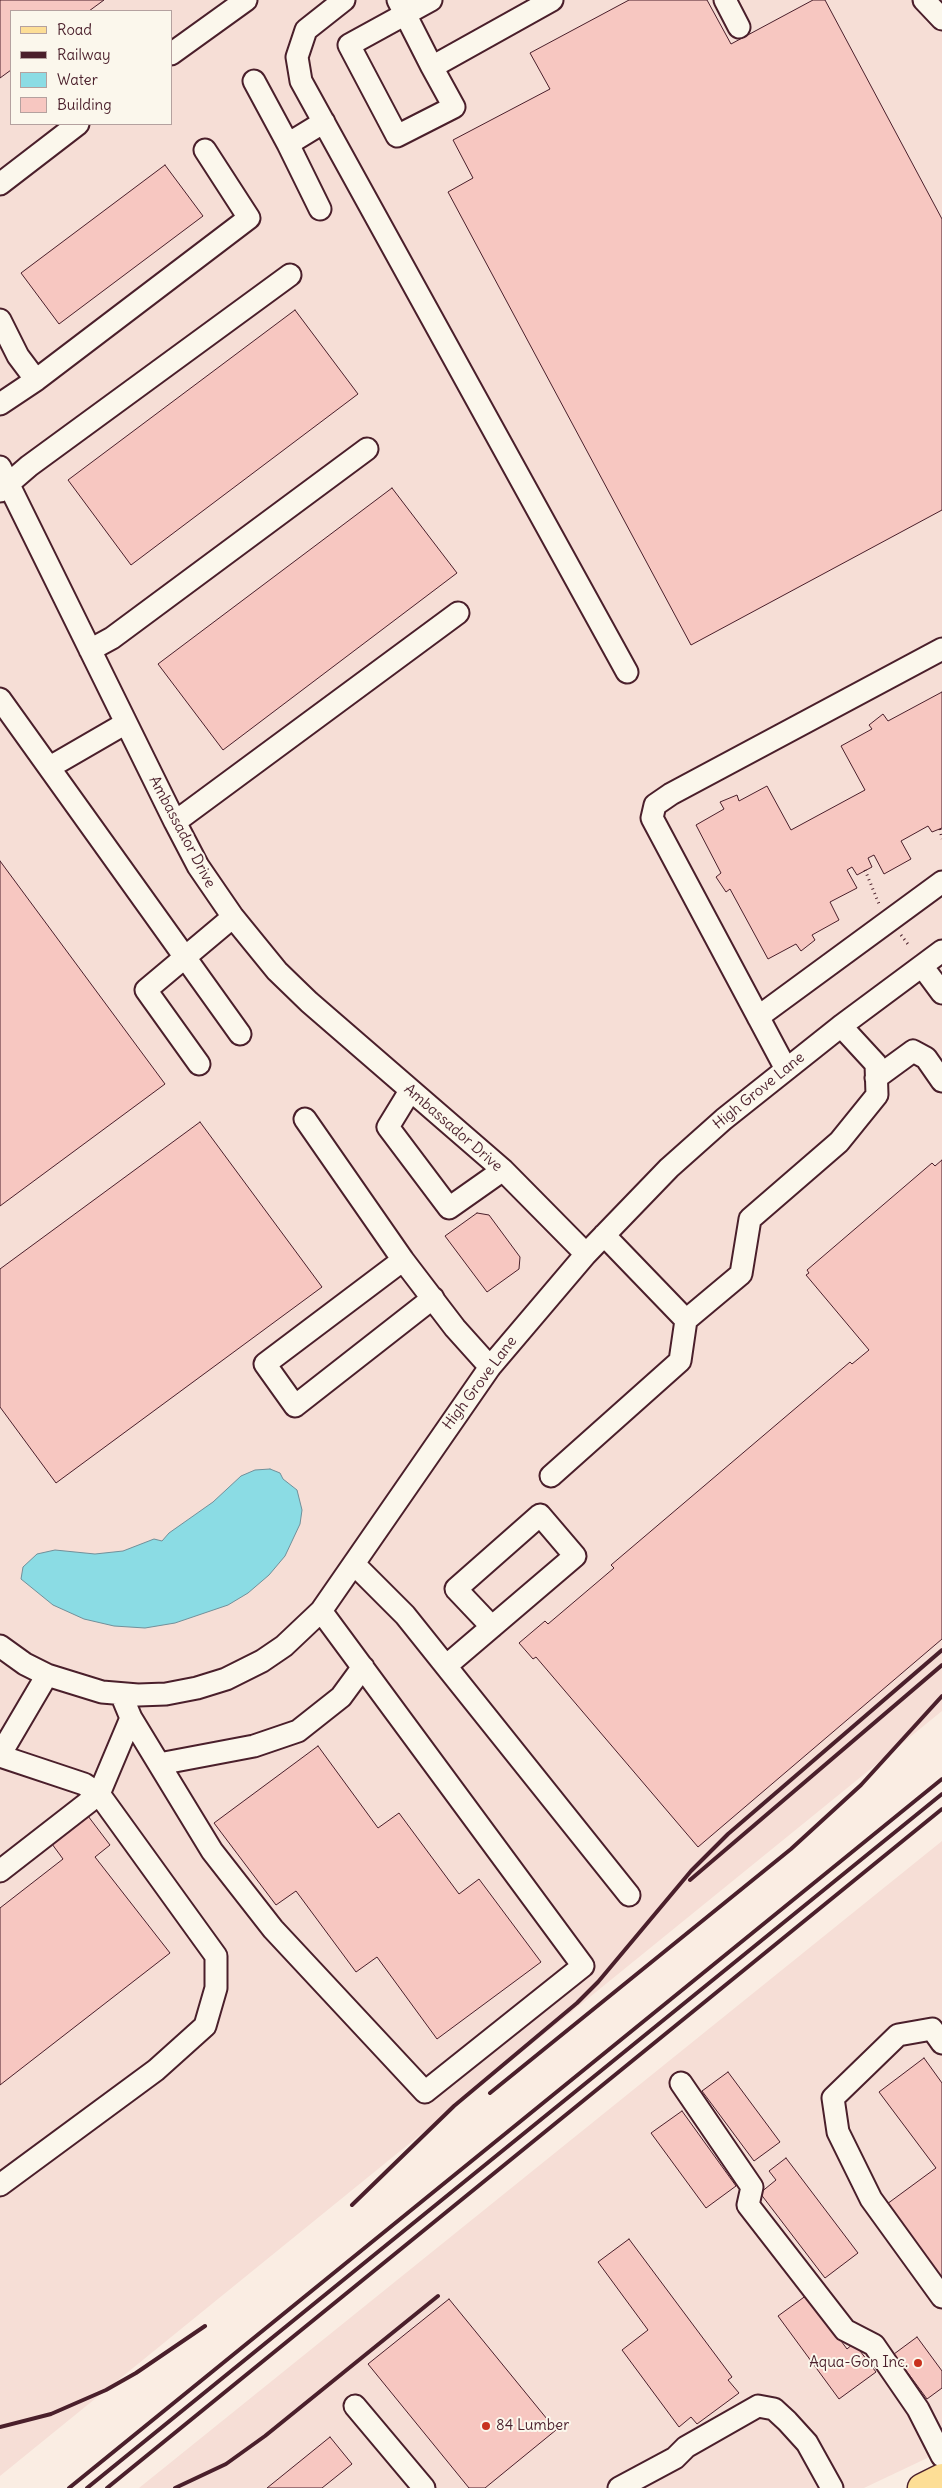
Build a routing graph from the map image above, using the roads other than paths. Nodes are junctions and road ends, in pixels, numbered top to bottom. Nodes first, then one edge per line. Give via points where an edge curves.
1 (246, 0) edge
2 (344, 0) edge
3 (431, 0) edge
4 (552, 0) edge
5 (725, 0) edge
6 (924, 0) edge
7 (401, 7) edge
8 (942, 19) edge
9 (739, 27) dead end
10 (172, 53) edge
11 (432, 67) junction
12 (254, 81) dead end
13 (324, 122) junction
14 (77, 125) edge
15 (288, 144) junction
16 (205, 150) dead end
17 (0, 184) edge
18 (320, 210) dead end
19 (290, 274) dead end
20 (0, 320) edge
21 (36, 380) junction
22 (0, 404) edge
23 (367, 449) dead end
24 (3, 481) edge
25 (458, 613) dead end
26 (90, 650) junction
27 (942, 650) edge
28 (627, 672) dead end
29 (0, 699) edge
30 (126, 723) junction
31 (50, 768) junction
32 (175, 822) junction
33 (942, 882) edge
34 (233, 917) junction
35 (942, 951) edge
36 (185, 957) junction
37 (922, 966) junction
38 (942, 993) edge
39 (758, 1017) junction
40 (842, 1026) junction
41 (240, 1034) dead end
42 (199, 1064) dead end
43 (786, 1069) junction
44 (876, 1078) junction
45 (942, 1081) edge
46 (410, 1091) junction
47 (306, 1119) dead end
48 (503, 1170) junction
49 (604, 1235) junction
50 (586, 1254) junction
51 (403, 1260) junction
52 (434, 1298) junction
53 (686, 1320) junction
54 (490, 1367) junction
55 (551, 1476) dead end
56 (354, 1564) junction
57 (321, 1611) junction
58 (492, 1627) junction
59 (0, 1646) edge
60 (446, 1666) junction
61 (363, 1667) junction
62 (47, 1676) junction
63 (121, 1694) junction
64 (131, 1718) junction
65 (0, 1755) edge
66 (159, 1764) junction
67 (99, 1794) junction
68 (0, 1871) edge
69 (629, 1895) dead end
70 (939, 2032) edge
71 (680, 2083) dead end
72 (0, 2185) edge
73 (942, 2297) edge
74 (355, 2406) dead end
75 (942, 2456) edge
76 (942, 2478) edge
77 (424, 2488) edge
78 (619, 2488) edge
79 (832, 2488) edge
80 (922, 2488) edge

1 - 10 street
2 - 13 street via 306,30 297,57 301,81
3 - 7 street
4 - 11 street
5 - 9 street
6 - 8 street
7 - 11 street
7 - 11 street via 349,45 397,136 454,107
12 - 15 street
13 - 15 street
13 - 28 street
14 - 17 street
15 - 18 street
16 - 21 street via 250,218
19 - 24 street via 29,466
20 - 21 street via 18,356
21 - 22 street
23 - 26 street via 112,638
24 - 26 street, Ambassador Drive
25 - 32 street
26 - 30 street, Ambassador Drive
27 - 39 street via 655,805 652,818
29 - 31 street
30 - 31 street
30 - 32 street, Ambassador Drive
31 - 36 street
32 - 34 street, Ambassador Drive via 198,866
33 - 39 street
34 - 36 street
34 - 46 street, Ambassador Drive via 277,970 351,1041
35 - 37 street, High Grove Lane
36 - 41 street
36 - 42 street via 146,990
37 - 38 street
37 - 40 street, High Grove Lane
39 - 43 street
40 - 43 street, High Grove Lane
40 - 44 street via 876,1064
43 - 49 street, High Grove Lane via 670,1168
44 - 45 street via 914,1051 926,1058
44 - 53 street via 877,1095 839,1142 750,1219 741,1274
46 - 48 street, Ambassador Drive
46 - 48 street via 388,1127 448,1208
47 - 51 street
48 - 50 street, Ambassador Drive
49 - 50 street, High Grove Lane
49 - 53 street
50 - 54 street, High Grove Lane
51 - 52 street
51 - 52 street via 265,1364 296,1406
52 - 54 street via 455,1328
53 - 55 street via 680,1361
54 - 56 street, High Grove Lane
56 - 57 street, High Grove Lane
56 - 60 street via 405,1615
57 - 61 street
57 - 63 street, High Grove Lane via 262,1662 226,1679 166,1694
58 - 58 street via 575,1556 540,1515 456,1589
58 - 60 street
59 - 62 street, High Grove Lane
60 - 69 street
61 - 66 street via 341,1697 298,1731 254,1746
61 - 66 street via 583,1966 426,2092 273,1929 212,1851
62 - 63 street, High Grove Lane via 77,1686
62 - 65 street
63 - 64 street
64 - 66 street
64 - 67 street
65 - 67 street via 84,1784
67 - 68 street
67 - 72 street via 216,1956 216,1988 205,2026 156,2070
70 - 73 street via 898,2034 833,2098 838,2132 872,2200
71 - 75 street via 752,2187 748,2204 845,2330 874,2346 918,2409
74 - 77 street
76 - 80 main road
78 - 79 street via 675,2458 686,2447 758,2406 774,2408 807,2443

